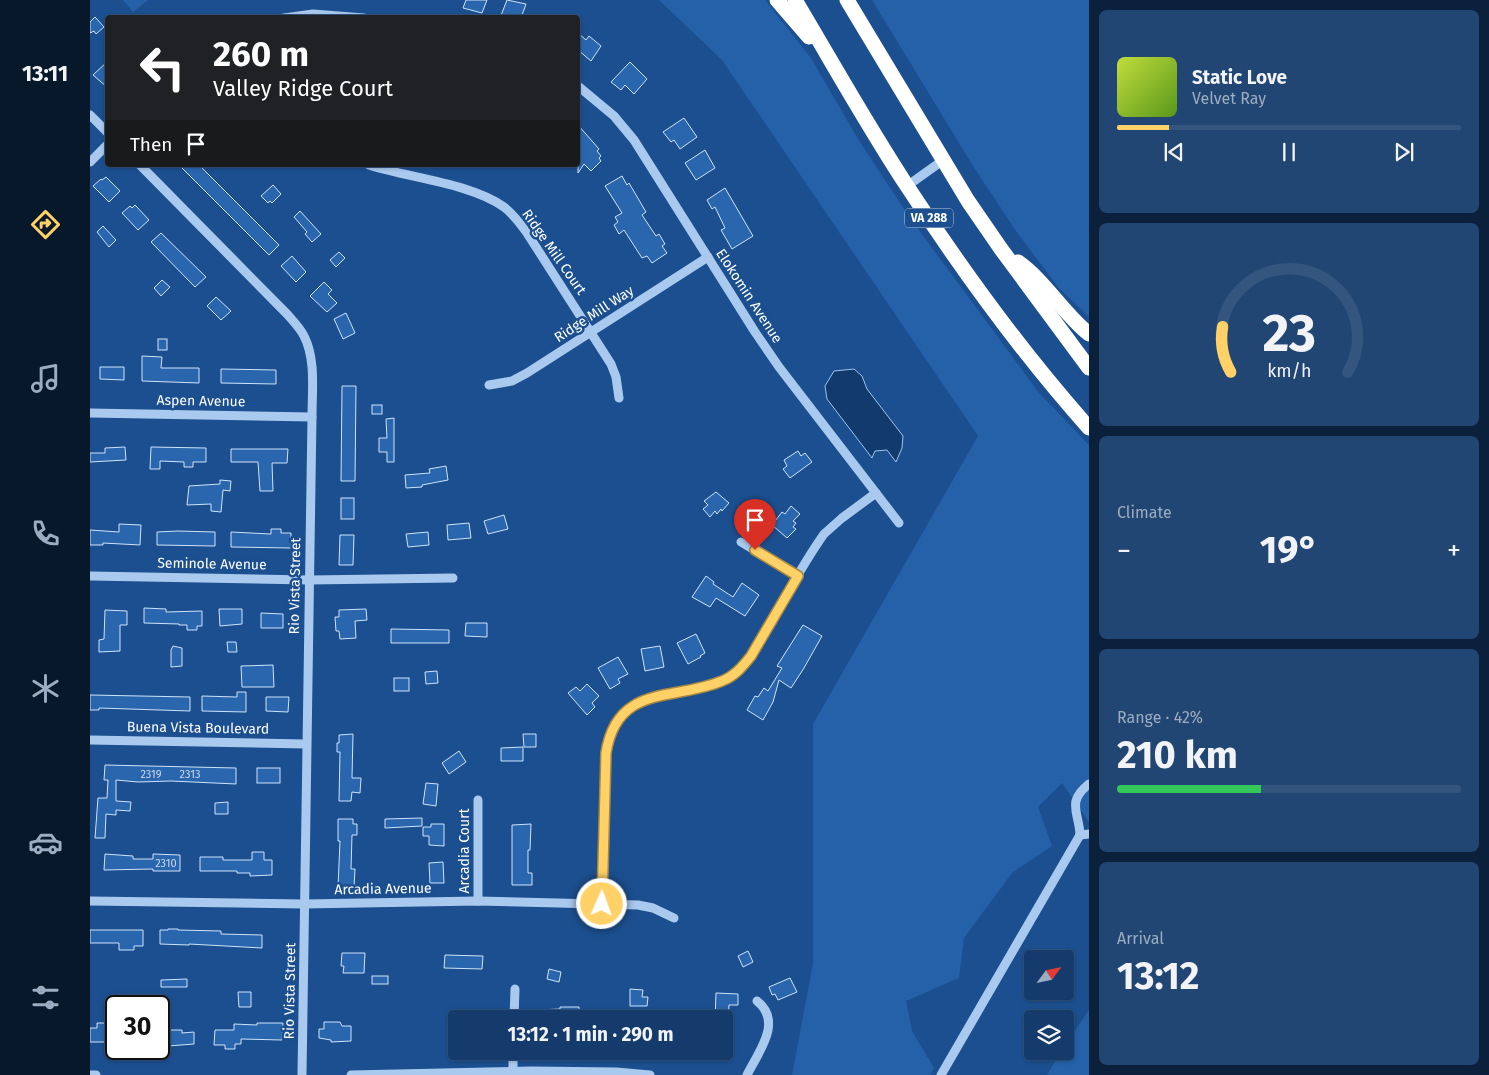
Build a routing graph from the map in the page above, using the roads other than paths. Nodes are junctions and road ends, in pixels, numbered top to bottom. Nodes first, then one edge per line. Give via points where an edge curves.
1 (777, 0) edge
2 (795, 0) edge
3 (847, 0) edge
4 (306, 15) edge
5 (326, 15) edge
6 (836, 70) junction
7 (580, 88) edge
8 (90, 115) edge
9 (105, 130) edge
10 (105, 147) edge
11 (942, 161) junction
12 (90, 162) edge
13 (142, 167) edge
14 (375, 167) edge
15 (907, 186) junction
16 (1001, 249) junction
17 (708, 257) junction
18 (592, 332) junction
19 (1089, 334) edge
20 (1089, 368) edge
21 (490, 385) dead end
22 (618, 398) dead end
23 (90, 413) edge
24 (312, 417) junction
25 (1089, 428) edge
26 (876, 493) junction
27 (899, 523) dead end
28 (741, 542) dead end
29 (90, 576) edge
30 (798, 576) junction
31 (453, 578) dead end
32 (309, 580) junction
33 (90, 740) edge
34 (306, 744) junction
35 (1089, 784) edge
36 (478, 800) dead end
37 (1084, 834) edge
38 (90, 901) edge
39 (478, 901) junction
40 (304, 904) junction
41 (602, 904) junction
42 (674, 918) dead end
43 (515, 989) dead end
44 (757, 1001) dead end
45 (514, 1010) edge
46 (513, 1060) edge
47 (513, 1072) junction
48 (531, 1073) edge
49 (90, 1075) edge
50 (96, 1075) edge
51 (302, 1075) edge
52 (351, 1075) edge
53 (650, 1075) edge
54 (747, 1075) edge
55 (941, 1075) edge

1 - 6 highway
2 - 6 highway, VA 288
3 - 11 highway, VA 288
4 - 5 street
6 - 15 highway, VA 288
7 - 17 street, Elokomin Avenue via 614,116 634,140
8 - 9 street
10 - 12 street
11 - 15 street
11 - 16 highway, VA 288
13 - 24 street, Rio Vista Street via 304,336 311,364
14 - 18 street, Ridge Mill Court via 475,193 504,207 521,224
15 - 25 highway, VA 288 via 992,309
16 - 19 highway via 1026,268
16 - 20 highway
17 - 18 street, Ridge Mill Way
17 - 26 street, Elokomin Avenue via 779,367
18 - 21 street, Ridge Mill Way via 520,377
18 - 22 street, Ridge Mill Court via 614,371
23 - 24 street, Aspen Avenue
24 - 32 street, Rio Vista Street
26 - 27 street, Elokomin Avenue
26 - 30 street via 824,534
28 - 30 street
29 - 32 street, Seminole Avenue
30 - 41 street via 751,656 734,675 713,684 639,702 619,719 606,753
31 - 32 street, Seminole Avenue
32 - 34 street, Rio Vista Street
33 - 34 street, Buena Vista Boulevard
34 - 40 street, Rio Vista Street
35 - 37 street via 1082,789 1075,806
36 - 39 street, Arcadia Court
37 - 55 street
38 - 40 street, Arcadia Avenue
39 - 40 street, Arcadia Avenue
39 - 41 street, Arcadia Avenue
40 - 51 street, Rio Vista Street
41 - 42 street, Arcadia Avenue via 645,906
43 - 45 street
44 - 54 street via 768,1013 769,1030
46 - 47 street
47 - 48 street
47 - 52 street
48 - 53 street
49 - 50 street

